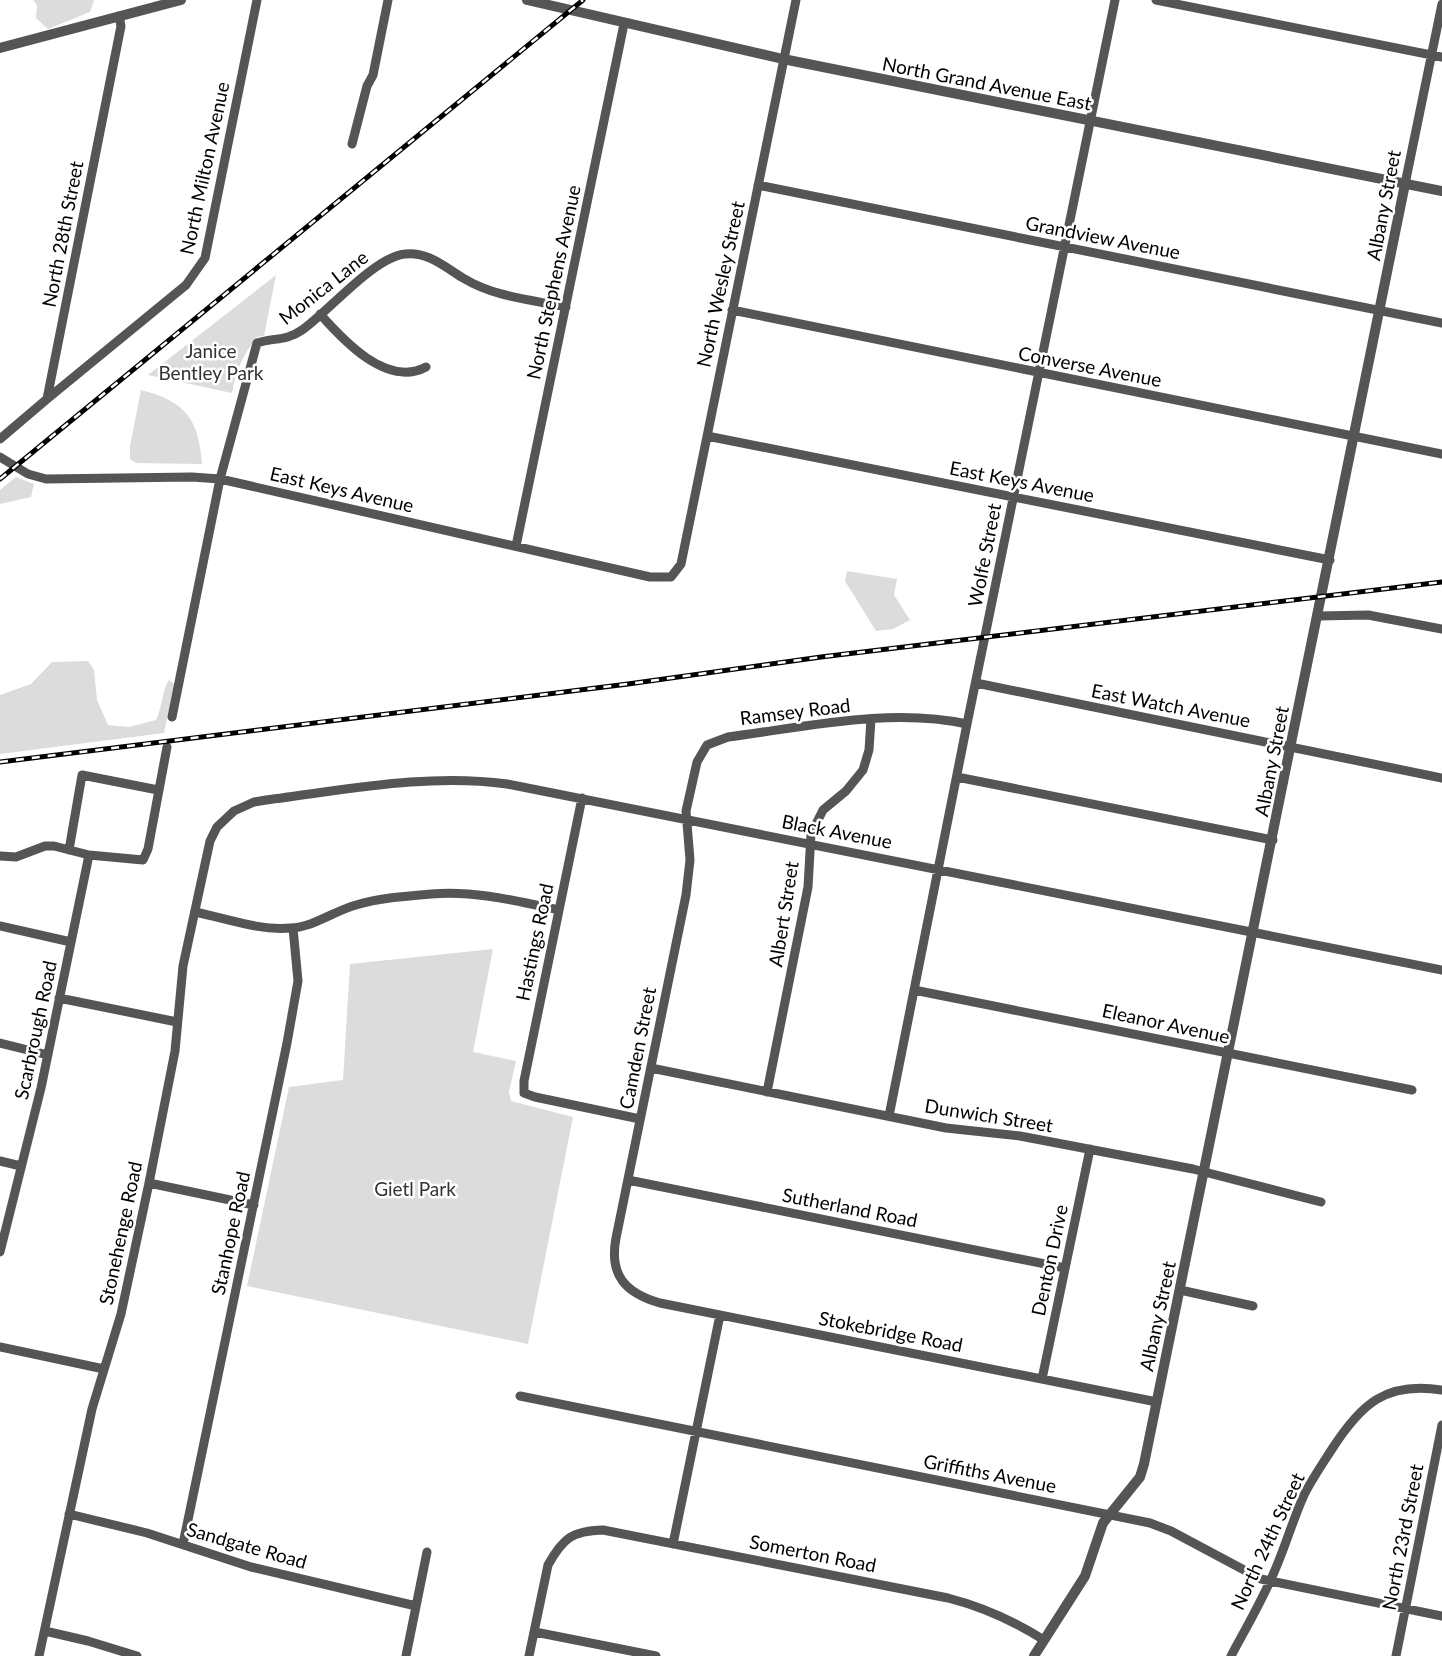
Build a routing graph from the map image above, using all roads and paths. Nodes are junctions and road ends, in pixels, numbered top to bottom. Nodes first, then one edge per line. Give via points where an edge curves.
1 (181, 0) edge
2 (257, 0) edge
3 (388, 0) edge
4 (527, 0) edge
5 (796, 0) edge
6 (1115, 0) edge
7 (1156, 0) edge
8 (1442, 4) edge
9 (119, 16) junction
10 (624, 24) junction
11 (0, 48) edge
12 (1431, 55) junction
13 (1442, 57) edge
14 (783, 60) junction
15 (1091, 122) junction
16 (352, 144) dead end
17 (1405, 184) junction
18 (758, 185) junction
19 (1442, 191) edge
20 (1065, 247) junction
21 (566, 307) junction
22 (732, 310) junction
23 (1380, 310) junction
24 (320, 314) junction
25 (1442, 323) edge
26 (426, 367) dead end
27 (1040, 374) junction
28 (47, 399) junction
29 (707, 436) junction
30 (1355, 436) junction
31 (0, 439) edge
32 (1442, 454) edge
33 (0, 457) edge
34 (220, 479) junction
35 (1014, 497) junction
36 (516, 546) junction
37 (1330, 561) junction
38 (675, 574) joint
39 (1319, 616) junction
40 (1442, 629) edge
41 (976, 683) junction
42 (172, 718) dead end
43 (871, 719) junction
44 (967, 723) junction
45 (167, 747) dead end
46 (1291, 747) junction
47 (957, 777) junction
48 (1442, 778) edge
49 (158, 790) junction
50 (582, 798) junction
51 (225, 818) joint
52 (686, 818) junction
53 (1273, 840) junction
54 (810, 844) junction
55 (69, 850) junction
56 (89, 855) junction
57 (0, 856) edge
58 (939, 869) junction
59 (558, 910) junction
60 (195, 912) junction
61 (0, 926) edge
62 (292, 928) junction
63 (1254, 933) junction
64 (71, 942) junction
65 (1442, 970) edge
66 (914, 990) junction
67 (59, 998) junction
68 (177, 1022) junction
69 (0, 1043) edge
70 (1229, 1054) junction
71 (48, 1055) junction
72 (650, 1068) junction
73 (1412, 1090) dead end
74 (767, 1092) junction
75 (889, 1116) junction
76 (640, 1119) junction
77 (1090, 1149) junction
78 (0, 1161) edge
79 (21, 1166) junction
80 (1205, 1172) junction
81 (628, 1180) junction
82 (149, 1183) junction
83 (1321, 1202) dead end
84 (254, 1205) junction
85 (0, 1252) edge
86 (1065, 1268) junction
87 (620, 1284) joint
88 (1180, 1290) junction
89 (1253, 1306) dead end
90 (720, 1315) junction
91 (0, 1347) edge
92 (104, 1369) junction
93 (1042, 1379) junction
94 (1442, 1390) edge
95 (520, 1396) dead end
96 (1157, 1402) junction
97 (1442, 1425) edge
98 (695, 1432) junction
99 (69, 1514) junction
100 (1110, 1514) junction
101 (183, 1544) junction
102 (673, 1544) junction
103 (427, 1552) dead end
104 (1270, 1581) junction
105 (416, 1606) junction
106 (1405, 1609) junction
107 (1442, 1616) edge
108 (45, 1631) junction
109 (534, 1632) junction
110 (1044, 1640) junction
111 (40, 1656) edge
112 (137, 1656) edge
113 (406, 1656) edge
114 (529, 1656) edge
115 (656, 1656) edge
116 (1034, 1656) edge
117 (1231, 1656) edge
118 (1396, 1656) edge

1 - 9 street
2 - 28 street, North Milton Avenue via 205,258 186,285
3 - 16 street via 373,75
4 - 10 street, North Grand Avenue East
5 - 14 street, North Wesley Street
6 - 15 street, Wolfe Street
7 - 12 street
8 - 12 street, Albany Street
9 - 11 street
9 - 28 street, North 28th Street via 121,26
10 - 14 street, North Grand Avenue East
10 - 21 street, North Stephens Avenue
12 - 13 street
12 - 17 street, Albany Street
14 - 15 street, North Grand Avenue East
14 - 18 street, North Wesley Street
15 - 17 street, North Grand Avenue East
15 - 20 street, Wolfe Street
17 - 19 street, North Grand Avenue East
17 - 23 street, Albany Street
18 - 20 street, Grandview Avenue
18 - 22 street, North Wesley Street
20 - 23 street, Grandview Avenue
20 - 27 street, Wolfe Street
21 - 24 street, Monica Lane via 493,292 435,260 405,254 386,260
21 - 36 street, North Stephens Avenue
22 - 27 street, Converse Avenue
22 - 29 street, North Wesley Street
23 - 25 street, Grandview Avenue
23 - 30 street, Albany Street
24 - 26 street via 369,360 394,370 418,372
24 - 34 street, Monica Lane via 287,339 257,343
27 - 30 street, Converse Avenue
27 - 35 street, Wolfe Street
28 - 31 street
29 - 35 street, East Keys Avenue
29 - 38 street, North Wesley Street via 681,564
30 - 32 street, Converse Avenue
30 - 37 street, Albany Street
33 - 34 street, East Keys Avenue via 46,479
34 - 36 street, East Keys Avenue
34 - 42 street
35 - 37 street, East Keys Avenue
35 - 41 street, Wolfe Street
36 - 38 street, East Keys Avenue via 658,578
37 - 39 street, Albany Street
39 - 40 street via 1368,615
39 - 46 street, Albany Street
41 - 44 street, Wolfe Street
41 - 46 street, East Watch Avenue
43 - 44 street, Ramsey Road
43 - 52 street, Ramsey Road via 715,740 696,762
43 - 54 street, Albert Street via 863,770 823,810
44 - 47 street, Wolfe Street
45 - 49 street
46 - 48 street, East Watch Avenue
46 - 53 street, Albany Street
47 - 53 street
47 - 58 street, Wolfe Street
49 - 55 street via 82,775
49 - 56 street via 143,860
50 - 51 street, Black Avenue via 507,783 442,779 254,802
50 - 52 street, Black Avenue
50 - 59 street, Hastings Road
51 - 60 street, Stonehenge Road via 210,841
52 - 54 street, Black Avenue
52 - 72 street, Camden Street via 689,873
53 - 63 street, Albany Street
54 - 58 street, Black Avenue
54 - 74 street, Albert Street via 808,887
55 - 56 street
55 - 57 street via 45,846 16,857
56 - 64 street, Scarbrough Road
58 - 63 street, Black Avenue
58 - 66 street, Wolfe Street
59 - 62 street via 476,894 431,894 357,904
59 - 76 street, Hastings Road via 524,1093
60 - 62 street
60 - 68 street, Stonehenge Road
61 - 64 street
62 - 84 street, Stanhope Road via 298,981
63 - 65 street, Black Avenue
63 - 70 street, Albany Street
64 - 67 street, Scarbrough Road
66 - 70 street, Eleanor Avenue
66 - 75 street, Wolfe Street
67 - 68 street
67 - 71 street, Scarbrough Road
68 - 82 street, Stonehenge Road
69 - 71 street
70 - 73 street, Eleanor Avenue
70 - 80 street, Albany Street
71 - 79 street, Scarbrough Road
72 - 74 street, Dunwich Street
72 - 76 street, Camden Street
74 - 75 street, Dunwich Street
75 - 77 street, Dunwich Street
76 - 81 street, Camden Street
77 - 80 street, Dunwich Street
77 - 86 street, Denton Drive
78 - 79 street
79 - 85 street, Scarbrough Road
80 - 83 street, Dunwich Street
80 - 88 street, Albany Street
81 - 86 street, Sutherland Road
81 - 87 street, Camden Street via 613,1251
82 - 84 street
82 - 92 street, Stonehenge Road via 121,1314
84 - 101 street, Stanhope Road
86 - 93 street, Denton Drive
87 - 90 street, Stokebridge Road via 649,1300
88 - 89 street
88 - 96 street, Albany Street
90 - 93 street, Stokebridge Road
90 - 98 street
91 - 92 street
92 - 99 street, Stonehenge Road
93 - 96 street, Stokebridge Road
94 - 104 street, North 24th Street via 1394,1391 1357,1413 1304,1495
95 - 98 street, Griffiths Avenue
96 - 100 street, Albany Street via 1140,1477
97 - 106 street, North 23rd Street
98 - 100 street, Griffiths Avenue
98 - 102 street
99 - 101 street, Sandgate Road
99 - 108 street, Stonehenge Road
100 - 104 street, Griffiths Avenue via 1161,1526
100 - 110 street, Albany Street via 1085,1576
101 - 105 street, Sandgate Road via 251,1567
102 - 109 street, Somerton Road via 603,1530 566,1534 548,1565
102 - 110 street, Somerton Road via 948,1598 985,1608
103 - 105 street
104 - 106 street, Griffiths Avenue
104 - 117 street, North 24th Street
105 - 113 street
106 - 107 street, Griffiths Avenue
106 - 118 street, North 23rd Street
108 - 111 street, Stonehenge Road
108 - 112 street
109 - 114 street
109 - 115 street
110 - 116 street, Albany Street

